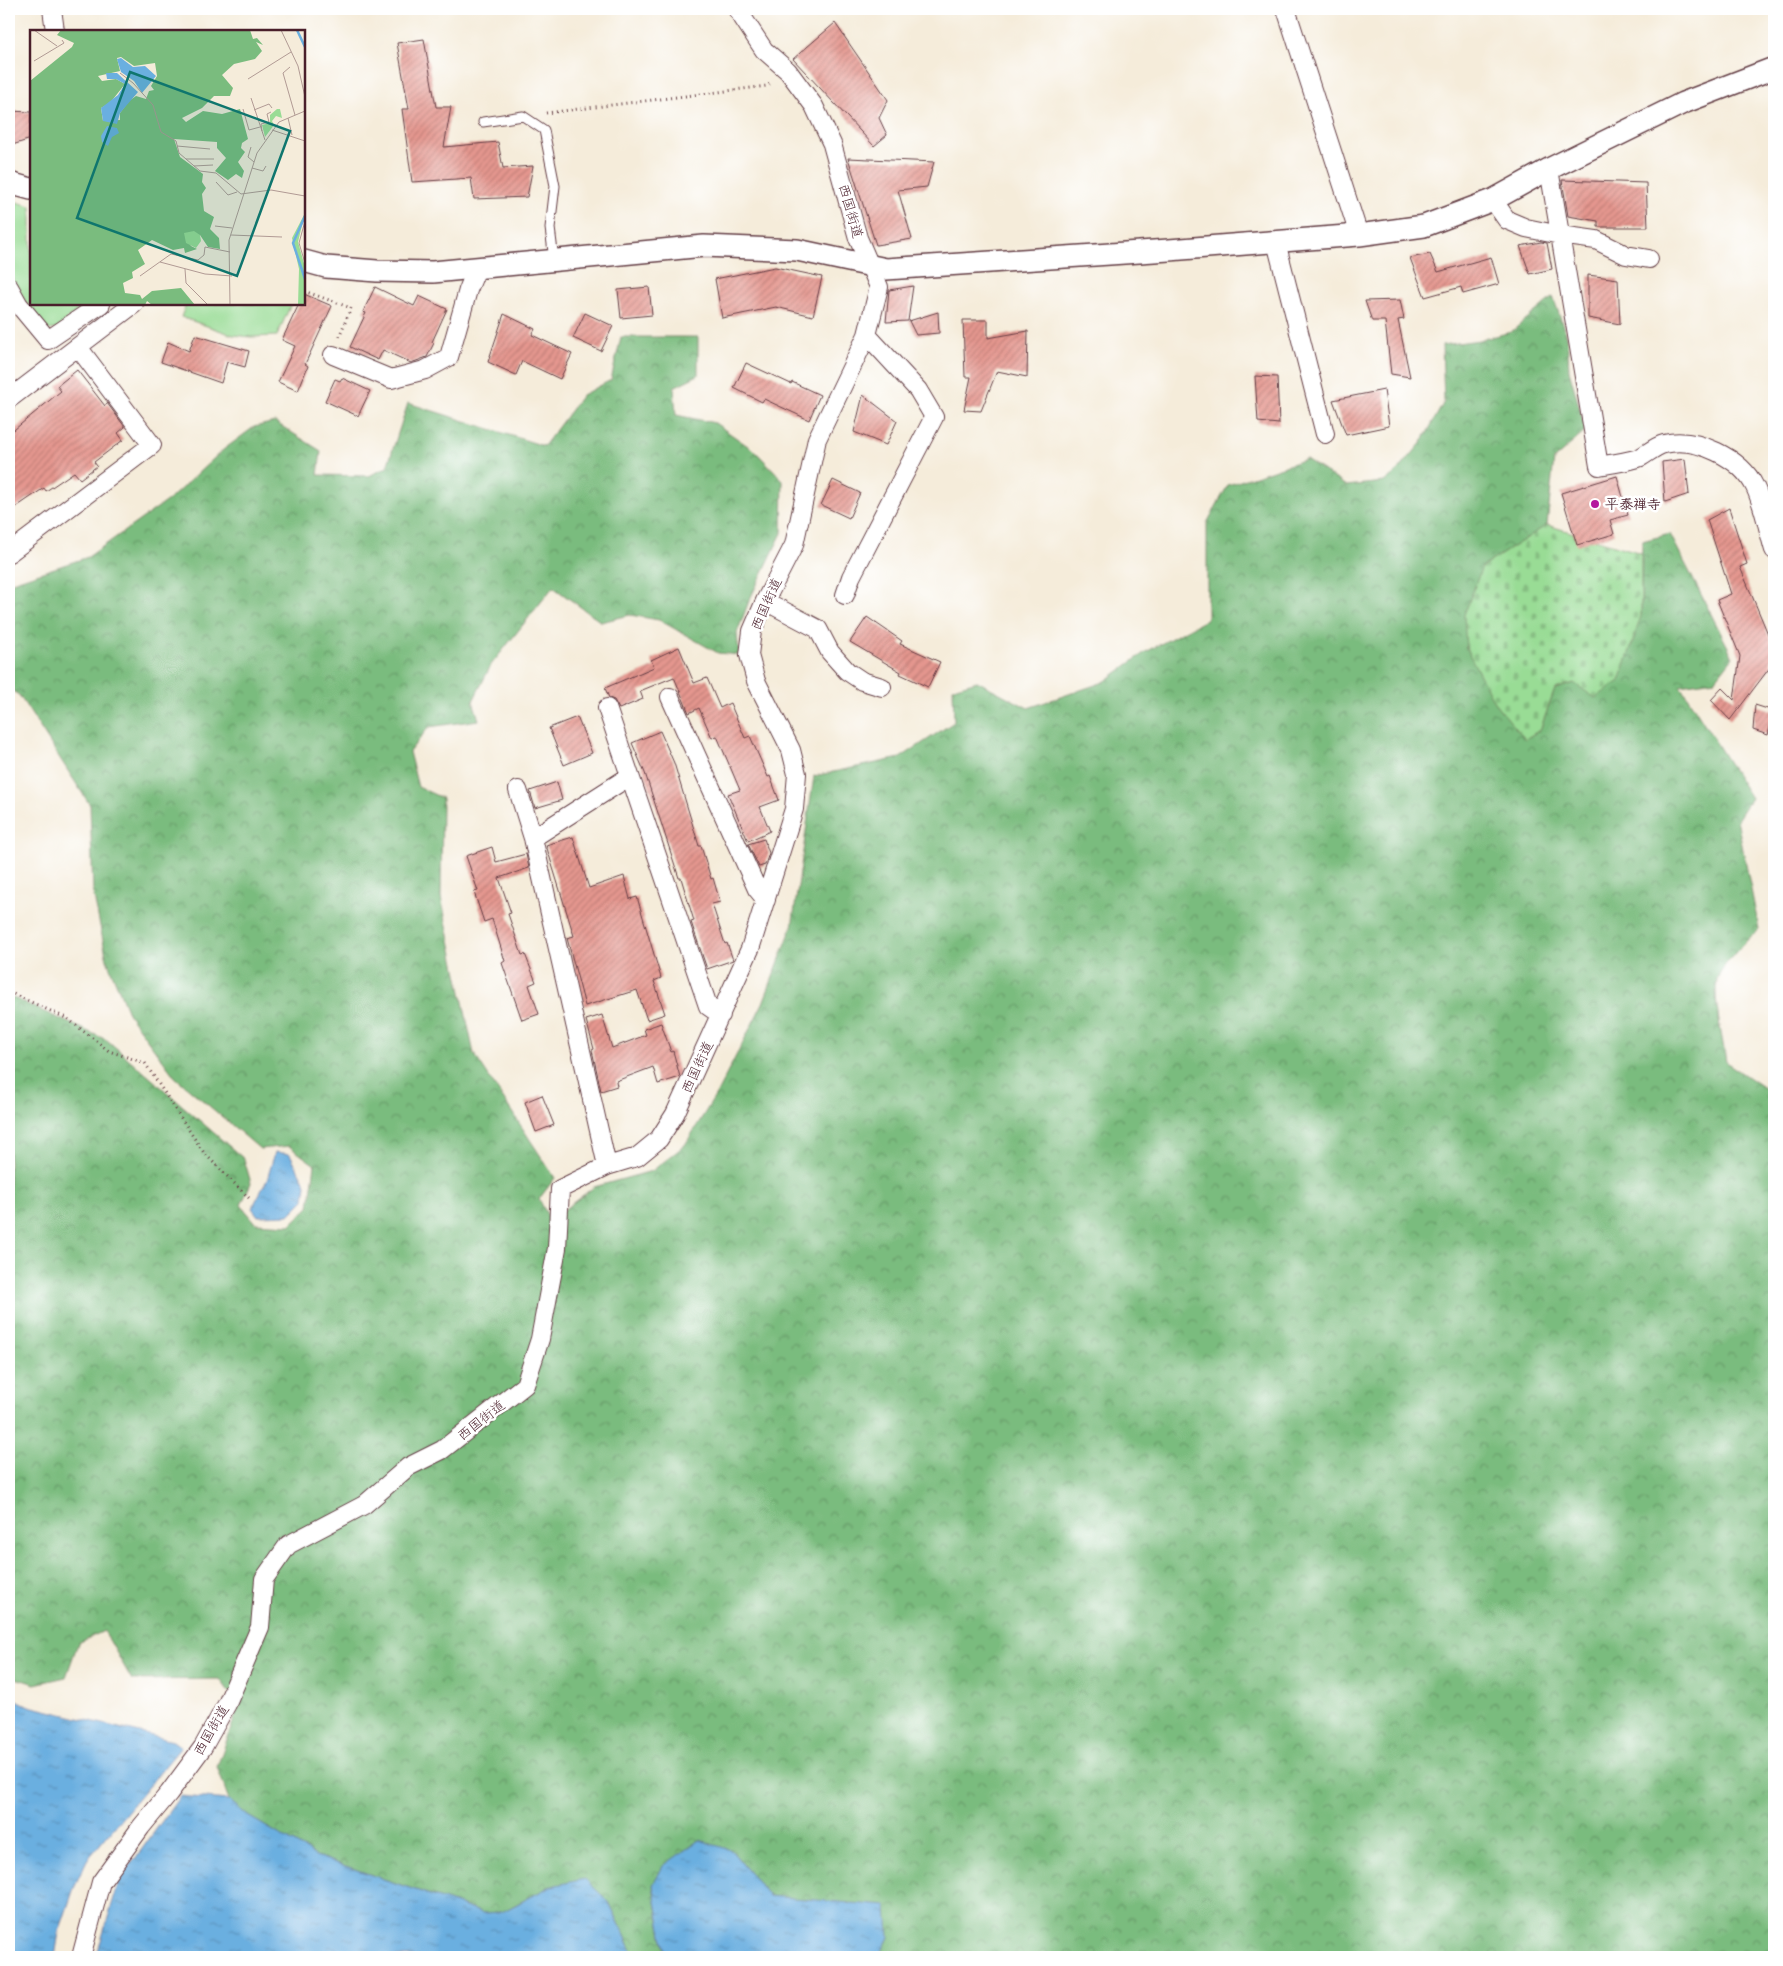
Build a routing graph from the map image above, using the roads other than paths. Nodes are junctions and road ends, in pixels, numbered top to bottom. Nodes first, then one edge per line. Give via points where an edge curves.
1 (52, 9) edge
2 (737, 9) edge
3 (1286, 9) edge
4 (55, 30) edge
5 (1774, 68) edge
6 (483, 122) dead end
7 (1549, 170) junction
8 (9, 183) edge
9 (30, 189) edge
10 (1493, 200) junction
11 (1359, 235) junction
12 (1560, 235) junction
13 (1276, 242) junction
14 (1649, 259) dead end
15 (305, 261) edge
16 (554, 261) junction
17 (871, 266) junction
18 (477, 268) junction
19 (9, 287) edge
20 (100, 305) edge
21 (133, 305) edge
22 (867, 335) junction
23 (78, 347) junction
24 (333, 355) road end
25 (9, 399) edge
26 (1324, 434) dead end
27 (1774, 550) edge
28 (9, 554) edge
29 (845, 595) dead end
30 (765, 601) junction
31 (882, 687) dead end
32 (670, 697) dead end
33 (607, 708) dead end
34 (630, 776) junction
35 (518, 790) dead end
36 (533, 838) junction
37 (766, 900) junction
38 (721, 1015) junction
39 (607, 1166) junction
40 (81, 1957) edge

1 - 4 street
2 - 17 street, 西国街道 via 764,50 788,71 814,106 832,144 858,238
3 - 11 street
5 - 7 street via 1684,103
6 - 16 lane via 523,116 544,130 555,186 550,228
7 - 10 street
7 - 12 street
8 - 9 street
10 - 11 street via 1424,226
10 - 12 street via 1508,220 1526,228
11 - 13 street
12 - 14 street via 1596,240 1626,255
12 - 27 street via 1599,466 1639,457 1663,444 1682,442 1708,446 1750,477
13 - 17 street via 886,269
13 - 26 street
15 - 18 street via 326,267 377,271 433,272
16 - 17 street via 704,246 797,250
16 - 18 street
17 - 22 street, 西国街道 via 879,287
18 - 24 street via 449,357 425,370 390,379
19 - 20 street via 48,340
21 - 23 street
22 - 29 street via 918,390 934,417 851,577
22 - 30 street, 西国街道 via 817,439 794,545
23 - 25 street
23 - 28 street via 152,445
30 - 31 street via 818,629 830,652 847,672
30 - 37 street, 西国街道 via 752,631 749,655 756,681 791,750 796,774 794,809
32 - 37 street via 757,889
33 - 34 street
34 - 36 street
34 - 38 street via 708,1006
35 - 36 street
36 - 39 street
37 - 38 street, 西国街道 via 750,949
38 - 39 street, 西国街道 via 675,1114 659,1139 637,1157
39 - 40 street, 西国街道 via 560,1189 557,1248 540,1339 525,1385 442,1450 408,1467 364,1505 288,1545 264,1579 260,1627 227,1704 203,1747 101,1882

